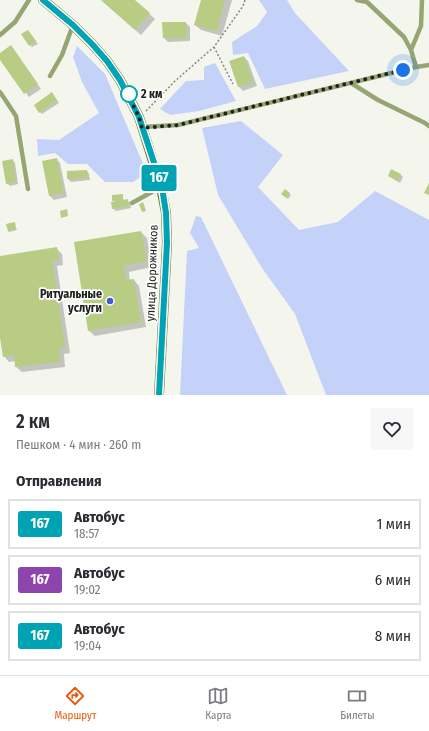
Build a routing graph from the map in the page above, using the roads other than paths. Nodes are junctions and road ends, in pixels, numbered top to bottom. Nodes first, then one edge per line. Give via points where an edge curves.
1 (29, 0) edge
2 (43, 0) edge
3 (357, 0) edge
4 (422, 0) edge
5 (73, 25) junction
6 (0, 36) edge
7 (411, 50) junction
8 (429, 65) edge
9 (416, 67) junction
10 (50, 76) dead end
11 (351, 83) junction
12 (0, 92) edge
13 (429, 126) edge
14 (142, 128) junction
15 (162, 187) junction
16 (28, 189) dead end
17 (132, 203) dead end
18 (159, 395) edge

1 - 6 lane via 15,22
2 - 5 street, улица Дорожников
3 - 7 lane via 367,2 404,37
4 - 7 lane via 421,26
5 - 10 lane via 62,55
5 - 14 street, улица Дорожников via 107,61 120,80
7 - 9 lane
8 - 9 lane
9 - 11 lane
11 - 13 lane
11 - 14 lane via 178,125
12 - 16 lane via 16,116
14 - 15 street, улица Дорожников
15 - 17 lane
15 - 18 street, улица Дорожников via 167,243

